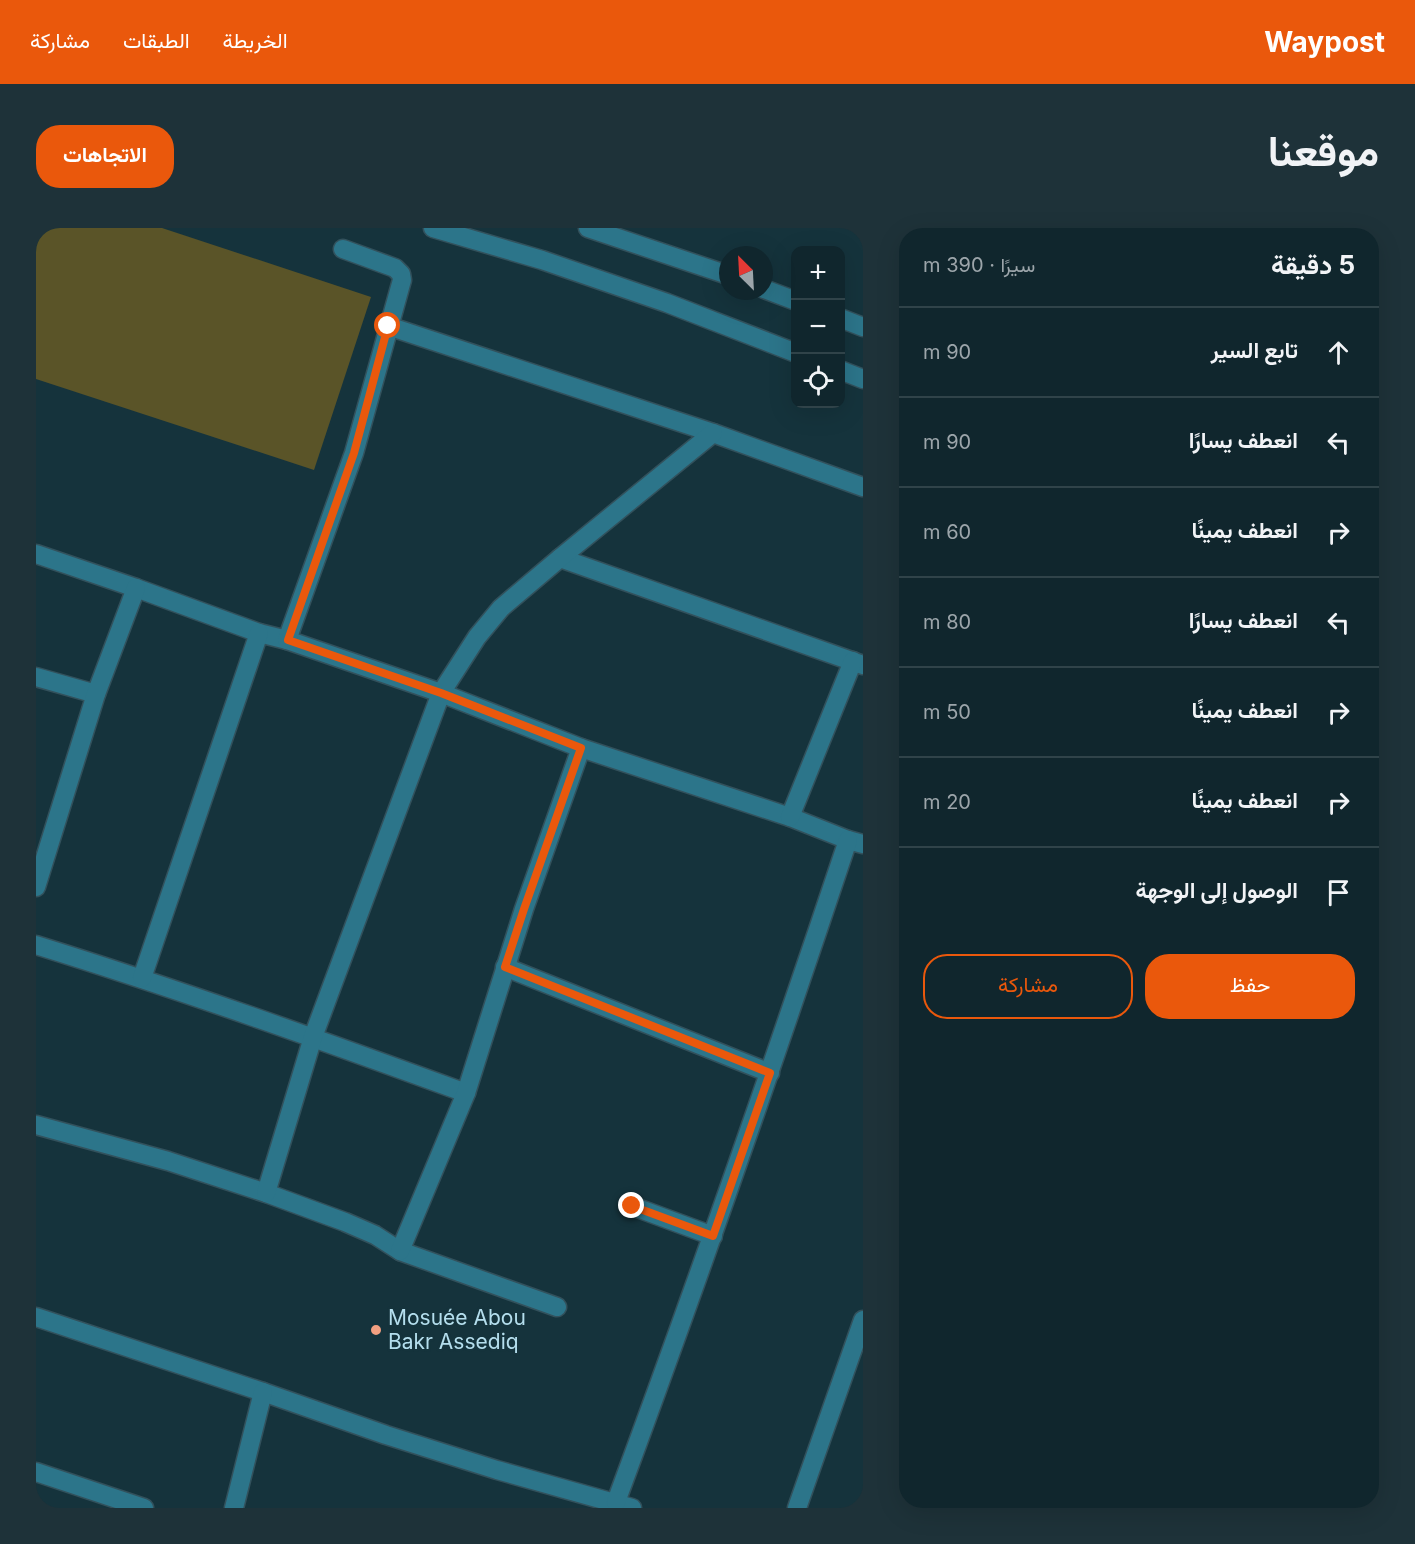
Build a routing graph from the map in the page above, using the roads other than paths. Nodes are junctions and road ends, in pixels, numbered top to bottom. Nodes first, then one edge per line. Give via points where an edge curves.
1 (433, 228) edge
2 (588, 228) edge
3 (343, 249) dead end
4 (719, 272) edge
5 (773, 292) edge
6 (792, 300) edge
7 (845, 320) edge
8 (388, 326) junction
9 (863, 327) edge
10 (791, 351) edge
11 (845, 372) edge
12 (863, 379) edge
13 (713, 433) junction
14 (863, 487) edge
15 (36, 554) edge
16 (560, 558) junction
17 (136, 588) junction
18 (260, 633) junction
19 (288, 640) junction
20 (858, 663) edge
21 (36, 677) edge
22 (441, 693) junction
23 (96, 694) junction
24 (581, 748) junction
25 (790, 817) junction
26 (856, 842) edge
27 (36, 887) edge
28 (36, 945) edge
29 (505, 967) junction
30 (142, 978) junction
31 (313, 1037) junction
32 (770, 1073) junction
33 (466, 1093) junction
34 (36, 1125) edge
35 (266, 1193) junction
36 (632, 1206) dead end
37 (713, 1236) junction
38 (400, 1251) junction
39 (557, 1307) dead end
40 (36, 1317) edge
41 (863, 1320) edge
42 (263, 1392) junction
43 (36, 1472) edge
44 (624, 1505) edge
45 (144, 1508) edge
46 (234, 1508) edge
47 (798, 1508) edge

1 - 10 street via 667,303
2 - 4 street
3 - 8 street via 399,271 402,280
5 - 6 street
7 - 9 street
8 - 13 street
8 - 19 street via 354,453
11 - 12 street
13 - 14 street
13 - 16 street
15 - 17 street
16 - 20 street
16 - 22 street via 501,608
17 - 18 street
17 - 23 street
18 - 19 street
18 - 30 street
19 - 22 street
20 - 25 street
21 - 23 street
22 - 24 street
22 - 31 street
23 - 27 street
24 - 25 street
24 - 29 street
25 - 26 street
26 - 32 street
28 - 30 street
29 - 32 street
29 - 33 street
30 - 31 street
31 - 33 street
31 - 35 street
32 - 37 street
33 - 38 street
34 - 35 street
35 - 38 street via 345,1222
36 - 37 street
37 - 44 street
38 - 39 street
40 - 42 street
41 - 47 street
42 - 44 street via 497,1470
42 - 46 street
43 - 45 street

